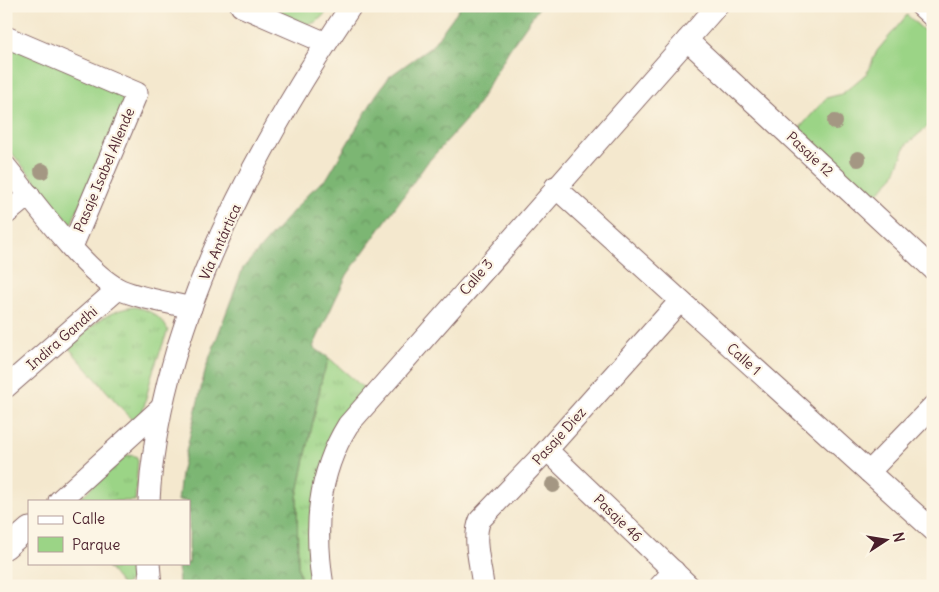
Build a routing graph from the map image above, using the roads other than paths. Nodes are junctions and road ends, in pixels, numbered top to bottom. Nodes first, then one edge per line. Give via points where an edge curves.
1 (241, 6) edge
2 (351, 6) edge
3 (717, 6) edge
4 (921, 6) edge
5 (933, 18) edge
6 (6, 37) edge
7 (687, 40) junction
8 (326, 43) junction
9 (6, 167) edge
10 (555, 187) junction
11 (29, 195) junction
12 (6, 214) edge
13 (72, 247) junction
14 (933, 269) edge
15 (118, 289) junction
16 (680, 300) junction
17 (191, 308) junction
18 (6, 387) edge
19 (933, 406) edge
20 (160, 409) junction
21 (548, 450) junction
22 (869, 472) junction
23 (60, 500) edge
24 (149, 500) edge
25 (28, 529) edge
26 (933, 530) edge
27 (6, 548) edge
28 (674, 581) edge
29 (323, 586) edge
30 (483, 586) edge

1 - 8 street
2 - 8 street, Vía Antártica
3 - 7 street, Calle 3
4 - 5 street
6 - 13 street, Pasaje Isabel Allende via 137,93
7 - 10 street, Calle 3
7 - 14 street, Pasaje 12
8 - 17 street, Vía Antártica via 250,176
9 - 11 street
10 - 16 street, Calle 1
10 - 29 street, Calle 3 via 348,425 334,448 320,502
11 - 12 street
11 - 13 street
13 - 15 street via 101,277
15 - 17 street
15 - 18 street, Indira Gandhi
16 - 21 street, Pasaje Diez
16 - 22 street, Calle 1
17 - 20 street, Vía Antártica
19 - 22 street
20 - 23 street
20 - 24 street, Vía Antártica
21 - 28 street, Pasaje 46
21 - 30 street, Pasaje Diez via 480,520 477,538
22 - 26 street, Calle 1
25 - 27 street

